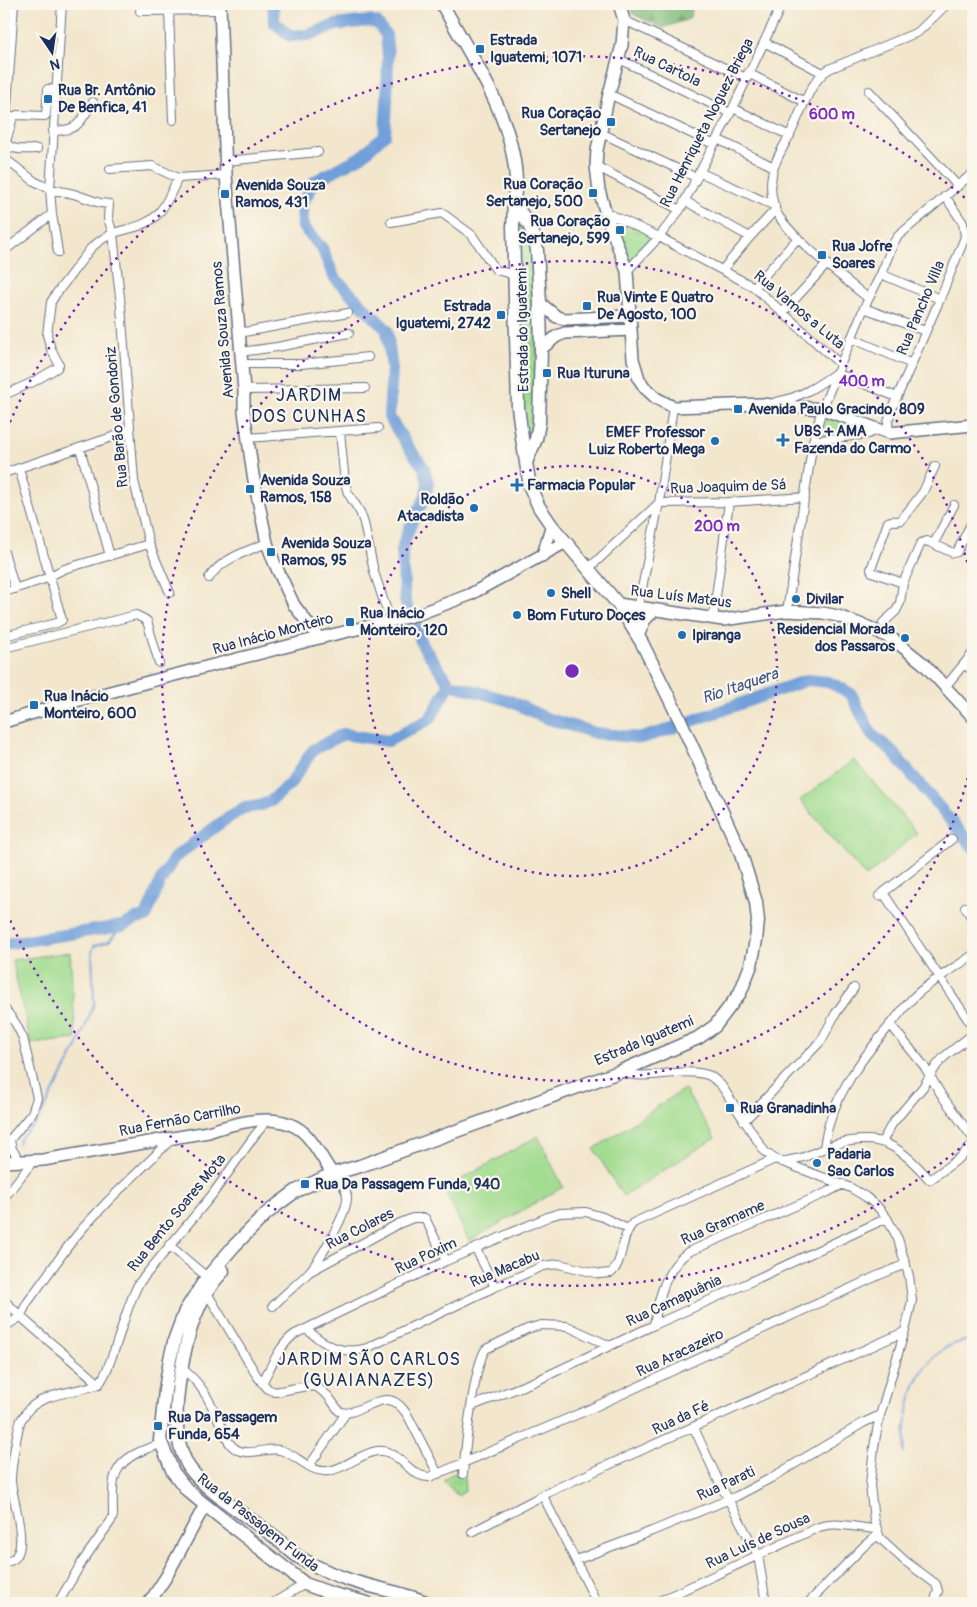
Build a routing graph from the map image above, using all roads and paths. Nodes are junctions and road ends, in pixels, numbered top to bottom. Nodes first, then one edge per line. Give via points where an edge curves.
1 (14, 4) edge
2 (62, 4) edge
3 (442, 4) edge
4 (619, 4) edge
5 (782, 4) edge
6 (947, 4) edge
7 (220, 7) edge
8 (140, 11) dead end
9 (169, 11) junction
10 (624, 20) junction
11 (764, 42) junction
12 (619, 59) junction
13 (823, 73) junction
14 (747, 76) junction
15 (56, 90) junction
16 (868, 91) dead end
17 (609, 94) junction
18 (93, 102) dead end
19 (805, 102) junction
20 (732, 111) junction
21 (173, 120) dead end
22 (4, 125) edge
23 (53, 131) junction
24 (601, 133) junction
25 (790, 136) junction
26 (715, 142) junction
27 (14, 148) junction
28 (37, 149) dead end
29 (318, 152) dead end
30 (6, 160) edge
31 (225, 162) junction
32 (596, 166) junction
33 (774, 167) junction
34 (110, 168) dead end
35 (973, 173) edge
36 (226, 175) junction
37 (698, 175) junction
38 (178, 178) junction
39 (958, 186) junction
40 (50, 189) junction
41 (945, 196) junction
42 (685, 201) junction
43 (514, 203) junction
44 (775, 208) junction
45 (680, 210) junction
46 (605, 212) junction
47 (52, 214) junction
48 (391, 222) dead end
49 (529, 225) junction
50 (514, 226) junction
51 (113, 234) junction
52 (659, 237) junction
53 (750, 237) junction
54 (798, 238) junction
55 (4, 251) edge
56 (58, 252) dead end
57 (827, 264) junction
58 (723, 269) junction
59 (626, 270) junction
60 (515, 274) junction
61 (880, 274) junction
62 (754, 287) junction
63 (868, 298) junction
64 (940, 299) junction
65 (540, 303) junction
66 (864, 308) junction
67 (783, 312) junction
68 (348, 313) dead end
69 (625, 316) junction
70 (564, 319) junction
71 (626, 330) junction
72 (925, 332) junction
73 (239, 333) junction
74 (349, 333) dead end
75 (565, 333) junction
76 (851, 338) junction
77 (541, 348) junction
78 (240, 352) junction
79 (368, 357) dead end
80 (241, 364) junction
81 (840, 364) junction
82 (912, 364) junction
83 (836, 373) junction
84 (365, 388) dead end
85 (244, 390) junction
86 (4, 395) edge
87 (897, 398) junction
88 (761, 404) junction
89 (673, 407) junction
90 (822, 409) junction
91 (973, 425) edge
92 (378, 428) dead end
93 (130, 431) junction
94 (884, 431) junction
95 (340, 432) junction
96 (247, 438) junction
97 (522, 438) junction
98 (536, 439) junction
99 (813, 441) junction
100 (80, 448) junction
101 (526, 460) junction
102 (935, 466) dead end
103 (19, 468) junction
104 (4, 473) edge
105 (805, 497) junction
106 (729, 502) junction
107 (659, 503) junction
108 (954, 505) dead end
109 (973, 520) edge
110 (552, 526) junction
111 (566, 542) junction
112 (267, 543) junction
113 (934, 543) junction
114 (149, 544) junction
115 (4, 552) edge
116 (110, 556) junction
117 (542, 556) junction
118 (588, 569) junction
119 (50, 576) junction
120 (209, 578) dead end
121 (903, 584) junction
122 (15, 588) junction
123 (4, 592) edge
124 (170, 593) dead end
125 (618, 604) junction
126 (638, 608) junction
127 (654, 610) junction
128 (787, 611) junction
129 (713, 618) junction
130 (390, 620) junction
131 (883, 623) dead end
132 (638, 635) junction
133 (4, 636) edge
134 (319, 638) junction
135 (4, 648) edge
136 (973, 653) edge
137 (159, 663) dead end
138 (964, 664) junction
139 (973, 670) edge
140 (945, 686) junction
141 (973, 717) edge
142 (4, 722) edge
143 (952, 840) dead end
144 (965, 907) dead end
145 (973, 920) edge
146 (973, 955) edge
147 (941, 977) junction
148 (854, 988) dead end
149 (4, 1008) edge
150 (890, 1024) junction
151 (973, 1027) edge
152 (973, 1034) edge
153 (619, 1072) junction
154 (930, 1075) junction
155 (268, 1120) junction
156 (744, 1121) junction
157 (174, 1137) junction
158 (973, 1138) edge
159 (10, 1141) junction
160 (882, 1142) junction
161 (973, 1144) edge
162 (4, 1147) edge
163 (824, 1148) junction
164 (778, 1160) junction
165 (34, 1161) junction
166 (4, 1162) edge
167 (20, 1162) junction
168 (338, 1174) junction
169 (843, 1184) junction
170 (4, 1198) edge
171 (887, 1218) junction
172 (628, 1229) junction
173 (169, 1245) junction
174 (476, 1249) junction
175 (446, 1261) junction
176 (906, 1264) junction
177 (310, 1272) junction
178 (207, 1277) junction
179 (495, 1287) junction
180 (207, 1293) junction
181 (4, 1300) edge
182 (273, 1306) dead end
183 (20, 1317) junction
184 (654, 1325) junction
185 (4, 1327) edge
186 (306, 1329) junction
187 (904, 1332) junction
188 (610, 1346) junction
189 (181, 1368) junction
190 (262, 1383) junction
191 (99, 1384) junction
192 (472, 1406) junction
193 (346, 1413) junction
194 (880, 1415) junction
195 (694, 1428) junction
196 (162, 1444) junction
197 (464, 1463) junction
198 (309, 1466) junction
199 (438, 1474) junction
200 (463, 1474) dead end
201 (4, 1475) edge
202 (11, 1480) junction
203 (543, 1496) junction
204 (728, 1500) junction
205 (205, 1505) junction
206 (472, 1532) dead end
207 (877, 1532) junction
208 (758, 1555) junction
209 (576, 1560) junction
210 (4, 1562) edge
211 (305, 1584) junction
212 (369, 1585) junction
213 (58, 1603) edge
214 (149, 1603) edge
215 (273, 1603) edge
216 (367, 1603) edge
217 (428, 1603) edge
218 (597, 1603) edge
219 (655, 1603) edge
220 (766, 1603) edge
221 (808, 1603) edge
222 (934, 1603) edge

1 - 22 street
2 - 15 street
3 - 43 main road, Estrada do Iguatemi via 506,126 516,181
4 - 10 street
5 - 11 street, Rua Henriqueta Noguez Briega
6 - 13 street via 918,32
7 - 9 street
7 - 31 street, Avenida Souza Ramos
8 - 9 street
9 - 21 street
10 - 12 street
10 - 14 street
11 - 13 street
11 - 14 street, Rua Henriqueta Noguez Briega
12 - 17 street
12 - 20 street, Rua Cartola
13 - 19 street
14 - 19 street
14 - 20 street, Rua Henriqueta Noguez Briega
15 - 23 street
15 - 27 street via 48,89 45,116 13,117 6,142
16 - 39 street
17 - 24 street
17 - 26 street
18 - 23 street via 76,126 70,130
19 - 25 street
20 - 25 street, Rua Cartola
20 - 26 street, Rua Henriqueta Noguez Briega
23 - 40 street
24 - 32 street
24 - 37 street
25 - 33 street
26 - 33 street
26 - 37 street, Rua Henriqueta Noguez Briega
27 - 28 street
27 - 30 street
29 - 31 street
30 - 40 street
31 - 36 street, Avenida Souza Ramos
32 - 45 street
32 - 46 street
33 - 44 street via 771,182
34 - 38 street via 152,166
35 - 39 street
36 - 38 street
36 - 73 street, Avenida Souza Ramos
37 - 42 street, Rua Henriqueta Noguez Briega
37 - 44 street
38 - 51 street via 164,207 154,218
39 - 41 street
40 - 47 street
40 - 51 street, Rua Barão de Gondoriz via 109,204 108,218
41 - 61 street via 898,236
41 - 64 street, Rua Pancho Villa via 963,223 965,236
42 - 45 street, Rua Henriqueta Noguez Briega
42 - 53 street
43 - 49 main road, Estrada do Iguatemi
43 - 50 main road, Estrada do Iguatemi
44 - 53 street
44 - 54 street
45 - 52 street, Rua Henriqueta Noguez Briega
46 - 52 street, Rua Vamos a Luta
46 - 59 street
47 - 55 street
47 - 56 street
48 - 60 street via 442,213 472,234 496,270
49 - 50 main road via 521,223
49 - 65 main road, Estrada do Iguatemi via 537,247
50 - 60 main road, Estrada do Iguatemi
51 - 86 street via 91,248 51,302 47,335 59,364 57,368
51 - 93 street, Rua Barão de Gondoriz
52 - 58 street, Rua Vamos a Luta
52 - 59 street, Rua Henriqueta Noguez Briega
53 - 58 street
54 - 57 street
54 - 62 street
57 - 63 street
57 - 67 street
58 - 62 street, Rua Vamos a Luta
59 - 69 street
60 - 97 main road, Estrada do Iguatemi via 518,407
61 - 63 street
61 - 64 street
62 - 67 street, Rua Vamos a Luta
63 - 66 street
64 - 72 street, Rua Pancho Villa
65 - 70 street
65 - 77 main road, Estrada do Iguatemi
66 - 72 street
66 - 76 street
67 - 81 street, Rua Vamos a Luta
68 - 73 street
69 - 70 street
69 - 71 street
70 - 75 street via 561,328
71 - 75 street
71 - 89 street via 627,352 644,388
72 - 82 street, Rua Pancho Villa
73 - 78 street, Avenida Souza Ramos
74 - 78 street
75 - 77 street
76 - 81 street
76 - 82 street
77 - 98 main road, Estrada do Iguatemi
78 - 80 street, Avenida Souza Ramos
79 - 80 street via 301,364
80 - 85 street, Avenida Souza Ramos
81 - 83 street
82 - 87 street, Rua Pancho Villa
83 - 87 street
83 - 88 street via 796,397
83 - 90 street
84 - 85 street
85 - 96 street, Avenida Souza Ramos
87 - 94 street, Rua Pancho Villa
88 - 89 street
88 - 90 street
89 - 107 street
90 - 94 street
90 - 99 street
91 - 94 street
92 - 95 street
93 - 100 street
93 - 114 street, Rua Barão de Gondoriz via 136,494
94 - 99 street
95 - 96 street
95 - 130 street via 344,483 364,523 374,572
96 - 112 street, Avenida Souza Ramos
97 - 98 main road via 529,442
97 - 101 main road, Estrada do Iguatemi
98 - 101 main road, Estrada do Iguatemi
99 - 105 street
100 - 103 street
100 - 116 street
101 - 110 main road, Estrada do Iguatemi via 534,496
102 - 121 street via 923,492 902,519 888,522 871,569
103 - 104 street
103 - 119 street
105 - 106 street, Rua Joaquim de Sá
105 - 128 street
106 - 107 street, Rua Joaquim de Sá
106 - 129 street
107 - 118 street, Rua Joaquim de Sá
107 - 126 street
108 - 113 street
109 - 113 street via 958,552 952,553
110 - 111 main road, Estrada do Iguatemi
110 - 117 street
111 - 117 street, Rua Inácio Monteiro
111 - 118 main road, Estrada do Iguatemi
112 - 120 street via 224,563
112 - 134 street, Avenida Souza Ramos via 294,605
113 - 121 street via 922,543
114 - 116 street
114 - 124 street, Rua Barão de Gondoriz
115 - 122 street
116 - 119 street
117 - 130 street, Rua Inácio Monteiro via 469,595 416,615
118 - 125 main road, Estrada do Iguatemi
119 - 122 street
119 - 133 street via 61,621
121 - 131 street via 896,611
122 - 123 street
125 - 126 street, Rua Luís Mateus
125 - 132 main road, Estrada Iguatemi
126 - 127 street, Rua Luís Mateus
127 - 129 street, Rua Luís Mateus
127 - 132 main road via 646,617
128 - 129 street, Rua Luís Mateus via 728,620
128 - 140 street, Rua Luís Mateus via 830,614 882,634 915,656
130 - 134 street, Rua Inácio Monteiro
132 - 153 main road, Estrada Iguatemi via 740,851 756,902 758,921 751,965 740,993 715,1026 698,1038
134 - 142 street, Rua Inácio Monteiro
135 - 137 street via 136,615 146,621
136 - 138 street
138 - 139 street
138 - 140 street
140 - 141 street, Rua Luís Mateus
143 - 147 street via 883,897
144 - 145 street
146 - 147 street
147 - 150 street via 917,994
147 - 151 street
148 - 156 street via 821,1042
149 - 159 street via 23,1038 37,1098 32,1113
150 - 154 street
150 - 163 street via 847,1083 830,1119
152 - 154 street via 944,1057
153 - 156 street via 708,1075 721,1085
153 - 168 main road, Estrada Iguatemi
154 - 158 street
154 - 160 street
155 - 157 street, Rua Fernão Carrilho
155 - 168 street, Rua Fernão Carrilho via 289,1123 298,1128
155 - 173 street, Rua Bento Soares Mota via 212,1195
156 - 164 street via 760,1146
157 - 165 street, Rua Fernão Carrilho
157 - 183 street via 77,1234 27,1302
159 - 162 street
159 - 167 street
160 - 161 street via 905,1154 930,1180
160 - 163 street via 876,1139 856,1141
163 - 164 street via 802,1158
164 - 169 street
164 - 172 street via 640,1220
165 - 167 street, Rua Fernão Carrilho
165 - 170 street
166 - 167 street, Rua Fernão Carrilho
168 - 177 street via 346,1190 347,1202 341,1220
168 - 178 main road, Rua da Passagem Funda via 296,1191 266,1214
168 - 180 main road, Rua da Passagem Funda via 283,1209 218,1276
169 - 171 street via 866,1197
169 - 184 street, Rua Gramame via 688,1252 676,1262 664,1281
171 - 176 street
171 - 184 street, Rua Camapuânia
172 - 174 street, Rua Poxim via 595,1214 560,1213
172 - 179 street, Rua Macabu via 617,1265 611,1273 600,1274 553,1264
173 - 178 street
173 - 191 street, Rua Bento Soares Mota via 139,1283
174 - 175 street, Rua Poxim
174 - 179 street
175 - 177 street, Rua Colares via 424,1218 413,1218
175 - 186 street, Rua Poxim
176 - 187 street via 912,1300
176 - 197 street, Rua Aracazeiro
177 - 182 street
178 - 196 main road, Rua da Passagem Funda via 185,1311 175,1338 166,1390
179 - 186 street, Rua Macabu via 356,1351 343,1351 325,1344
180 - 189 main road, Rua da Passagem Funda via 192,1322
180 - 190 street
181 - 183 street
183 - 185 street
183 - 191 street
184 - 188 street, Rua Camapuânia
186 - 190 street, Rua Poxim via 288,1340
187 - 194 street
187 - 195 street, Rua da Fé
188 - 192 street, Rua Camapuânia
188 - 192 street via 564,1326 540,1325 527,1329 484,1351
189 - 198 street via 199,1383 210,1399 232,1446 253,1453 283,1451
189 - 212 main road, Rua da Passagem Funda via 176,1398 178,1434 187,1463 195,1474 298,1556 342,1578
190 - 193 street via 275,1392 317,1387
191 - 202 street via 41,1400 29,1409 22,1419
192 - 197 street
193 - 198 street
193 - 199 street via 384,1399 398,1403
194 - 204 street, Rua Parati
194 - 207 street via 870,1485
195 - 203 street, Rua da Fé
195 - 204 street
196 - 205 main road, Rua da Passagem Funda via 173,1472
196 - 213 street via 139,1452 120,1466 114,1478 113,1516
197 - 199 street, Rua Aracazeiro
197 - 200 street
198 - 199 street via 316,1470 335,1470 379,1451 395,1456 422,1477
201 - 202 street
202 - 210 street via 20,1546 15,1558
203 - 206 street, Rua da Fé
203 - 209 street
204 - 208 street
204 - 209 street, Rua Parati
205 - 211 main road, Rua da Passagem Funda
205 - 214 street
207 - 208 street, Rua Luís de Sousa via 829,1524
207 - 221 street
207 - 222 street via 905,1560 935,1583 938,1588
208 - 219 street, Rua Luís de Sousa
208 - 220 street
209 - 218 street
211 - 212 main road via 319,1580
211 - 215 street
211 - 216 main road, Rua da Passagem Funda
212 - 217 main road, Rua da Passagem Funda

